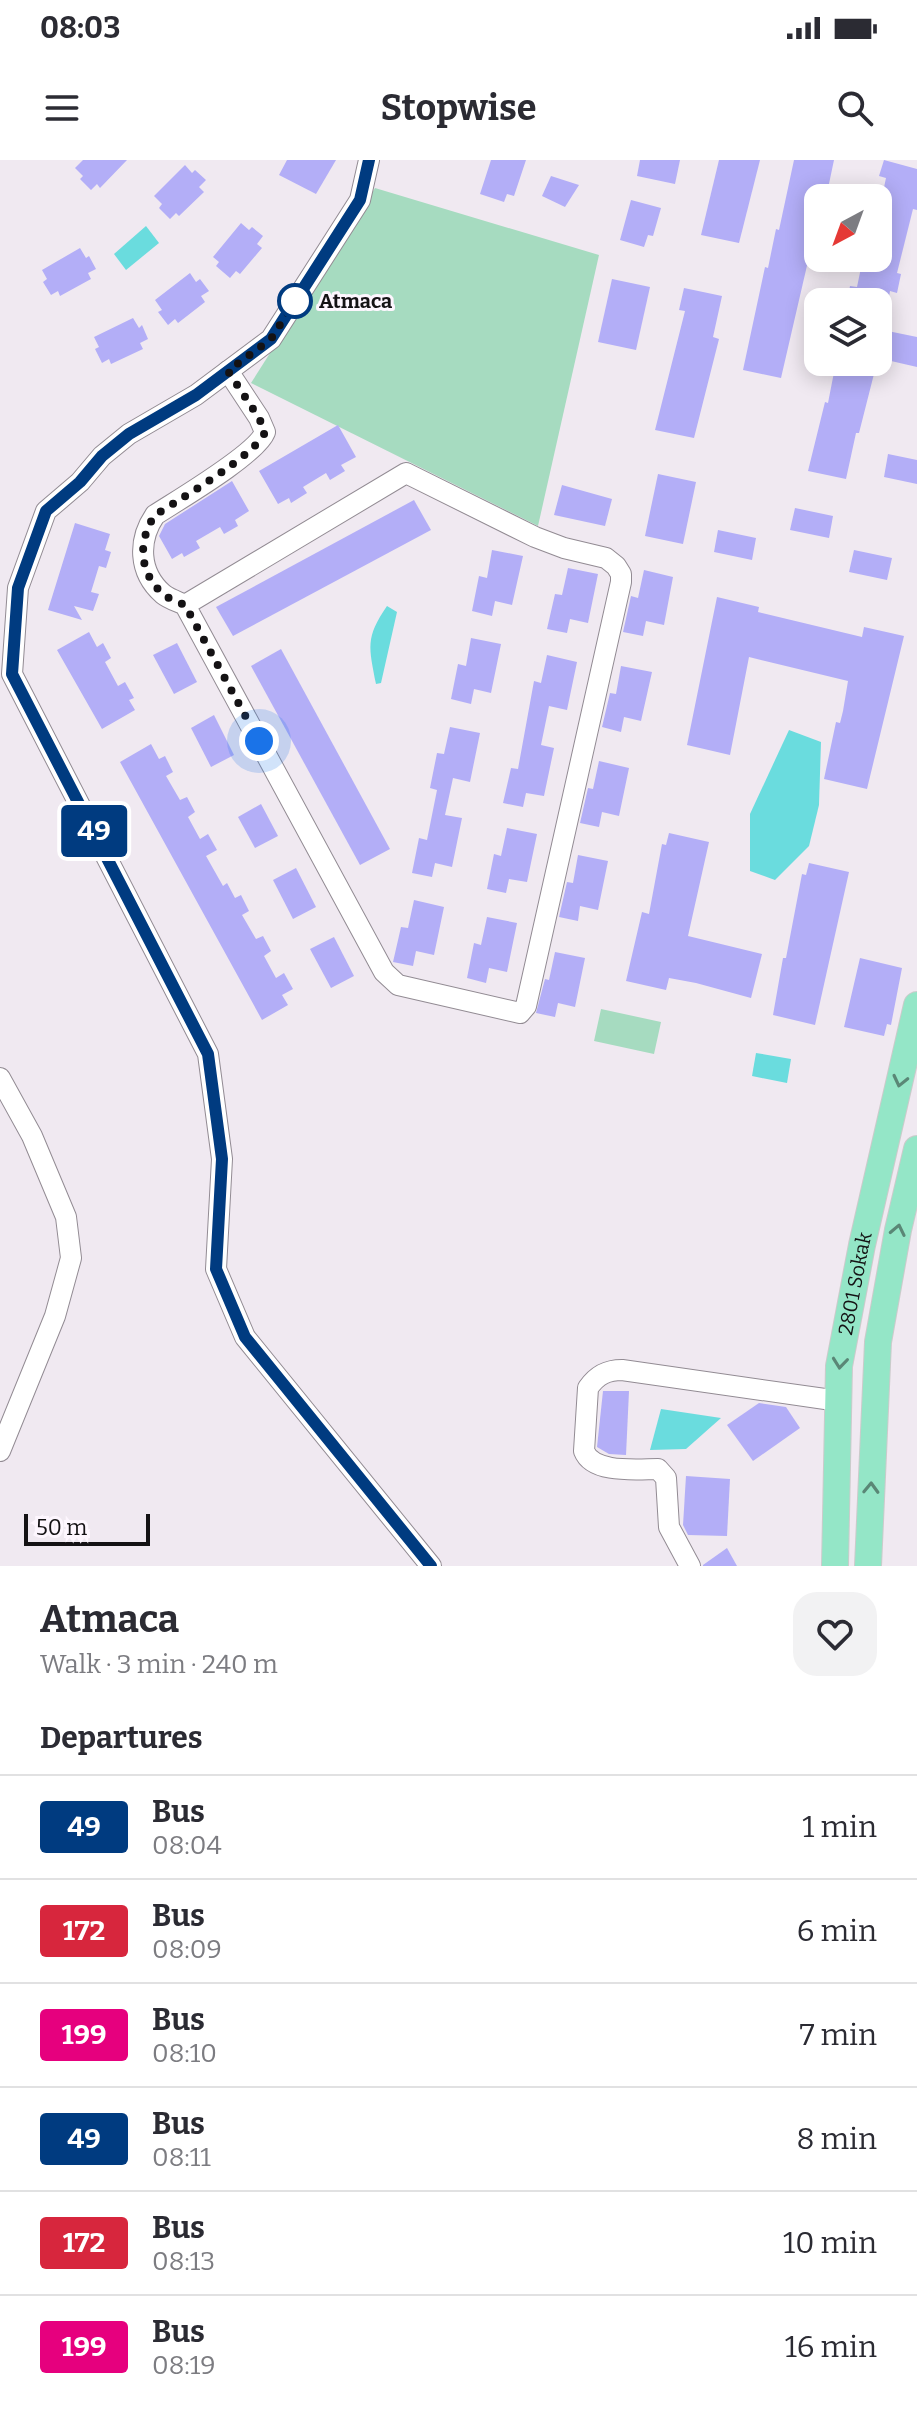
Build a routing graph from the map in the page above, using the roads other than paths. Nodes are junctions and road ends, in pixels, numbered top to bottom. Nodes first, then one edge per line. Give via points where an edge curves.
1 (369, 160) edge
2 (228, 371) junction
3 (185, 605) junction
4 (917, 1005) edge
5 (0, 1078) edge
6 (917, 1149) edge
7 (839, 1401) junction
8 (0, 1451) edge
9 (431, 1566) edge
10 (690, 1566) edge
11 (835, 1566) edge
12 (868, 1566) edge

1 - 2 street via 360,200 271,339
2 - 3 street via 259,418 262,438 147,526 145,571 163,594
2 - 9 street via 129,434 46,511 18,588 12,674 208,1054 222,1159 216,1269 245,1337
3 - 3 street via 384,972 398,985 520,1013 526,1006 621,582 616,566 606,558 535,537 406,473
4 -> 7 main road, 2801 Sokak via 848,1309
5 - 8 street via 32,1136 66,1217 71,1258 55,1316
12 -> 6 main road, 2801 Sokak via 878,1342
7 - 10 street via 622,1370 608,1370 594,1380 588,1388 587,1458 599,1465 664,1473 669,1527
7 - 11 main road, 2801 Sokak

